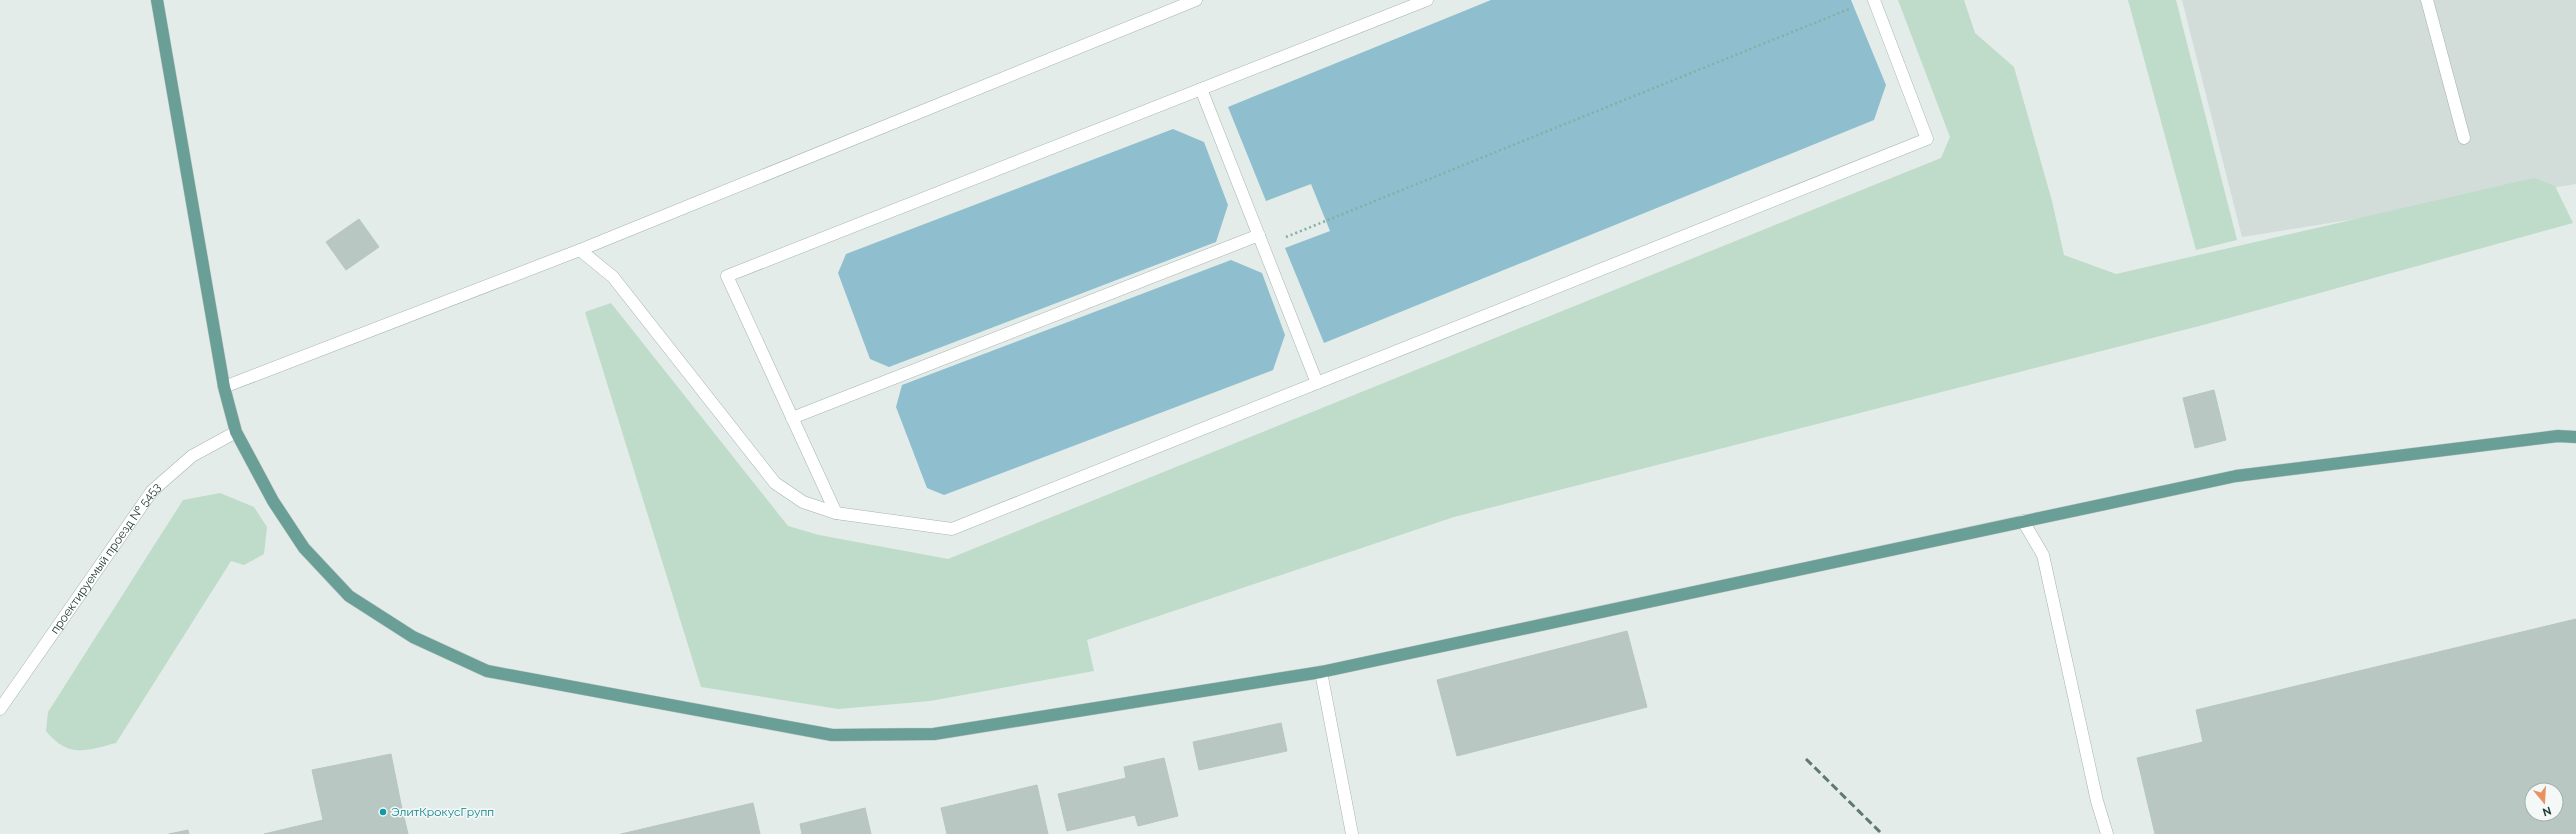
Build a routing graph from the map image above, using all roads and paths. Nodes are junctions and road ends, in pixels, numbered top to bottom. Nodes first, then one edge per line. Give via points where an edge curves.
1 (157, 0) edge
2 (1196, 0) edge
3 (1874, 0) edge
4 (2427, 0) edge
5 (1419, 1) edge
6 (1850, 9) dead end
7 (1201, 89) junction
8 (2464, 138) dead end
9 (1261, 240) junction
10 (580, 250) junction
11 (1317, 383) junction
12 (224, 387) junction
13 (792, 418) junction
14 (2576, 430) edge
15 (236, 432) junction
16 (2558, 436) junction
17 (2576, 437) edge
18 (836, 513) junction
19 (2023, 521) junction
20 (1321, 672) junction
21 (0, 709) edge
22 (1352, 834) edge
23 (2107, 834) edge

1 - 12 main road
2 - 10 street
3 - 11 street via 1926,139
4 - 8 street
5 - 7 street
6 - 9 path
7 - 9 street
7 - 13 street via 727,276
9 - 11 street
9 - 13 street
10 - 12 street
10 - 18 street via 613,277 775,483 803,502
11 - 18 street via 952,529
12 - 15 main road
13 - 18 street
14 - 16 street
15 - 20 main road via 273,501 304,548 349,596 413,637 487,671 832,735 934,734
15 - 21 street, проектируемый проезд № 5453 via 192,456 152,492
16 - 17 main road
16 - 19 main road via 2236,476
19 - 20 main road
19 - 23 street via 2043,555 2097,801
20 - 22 street

